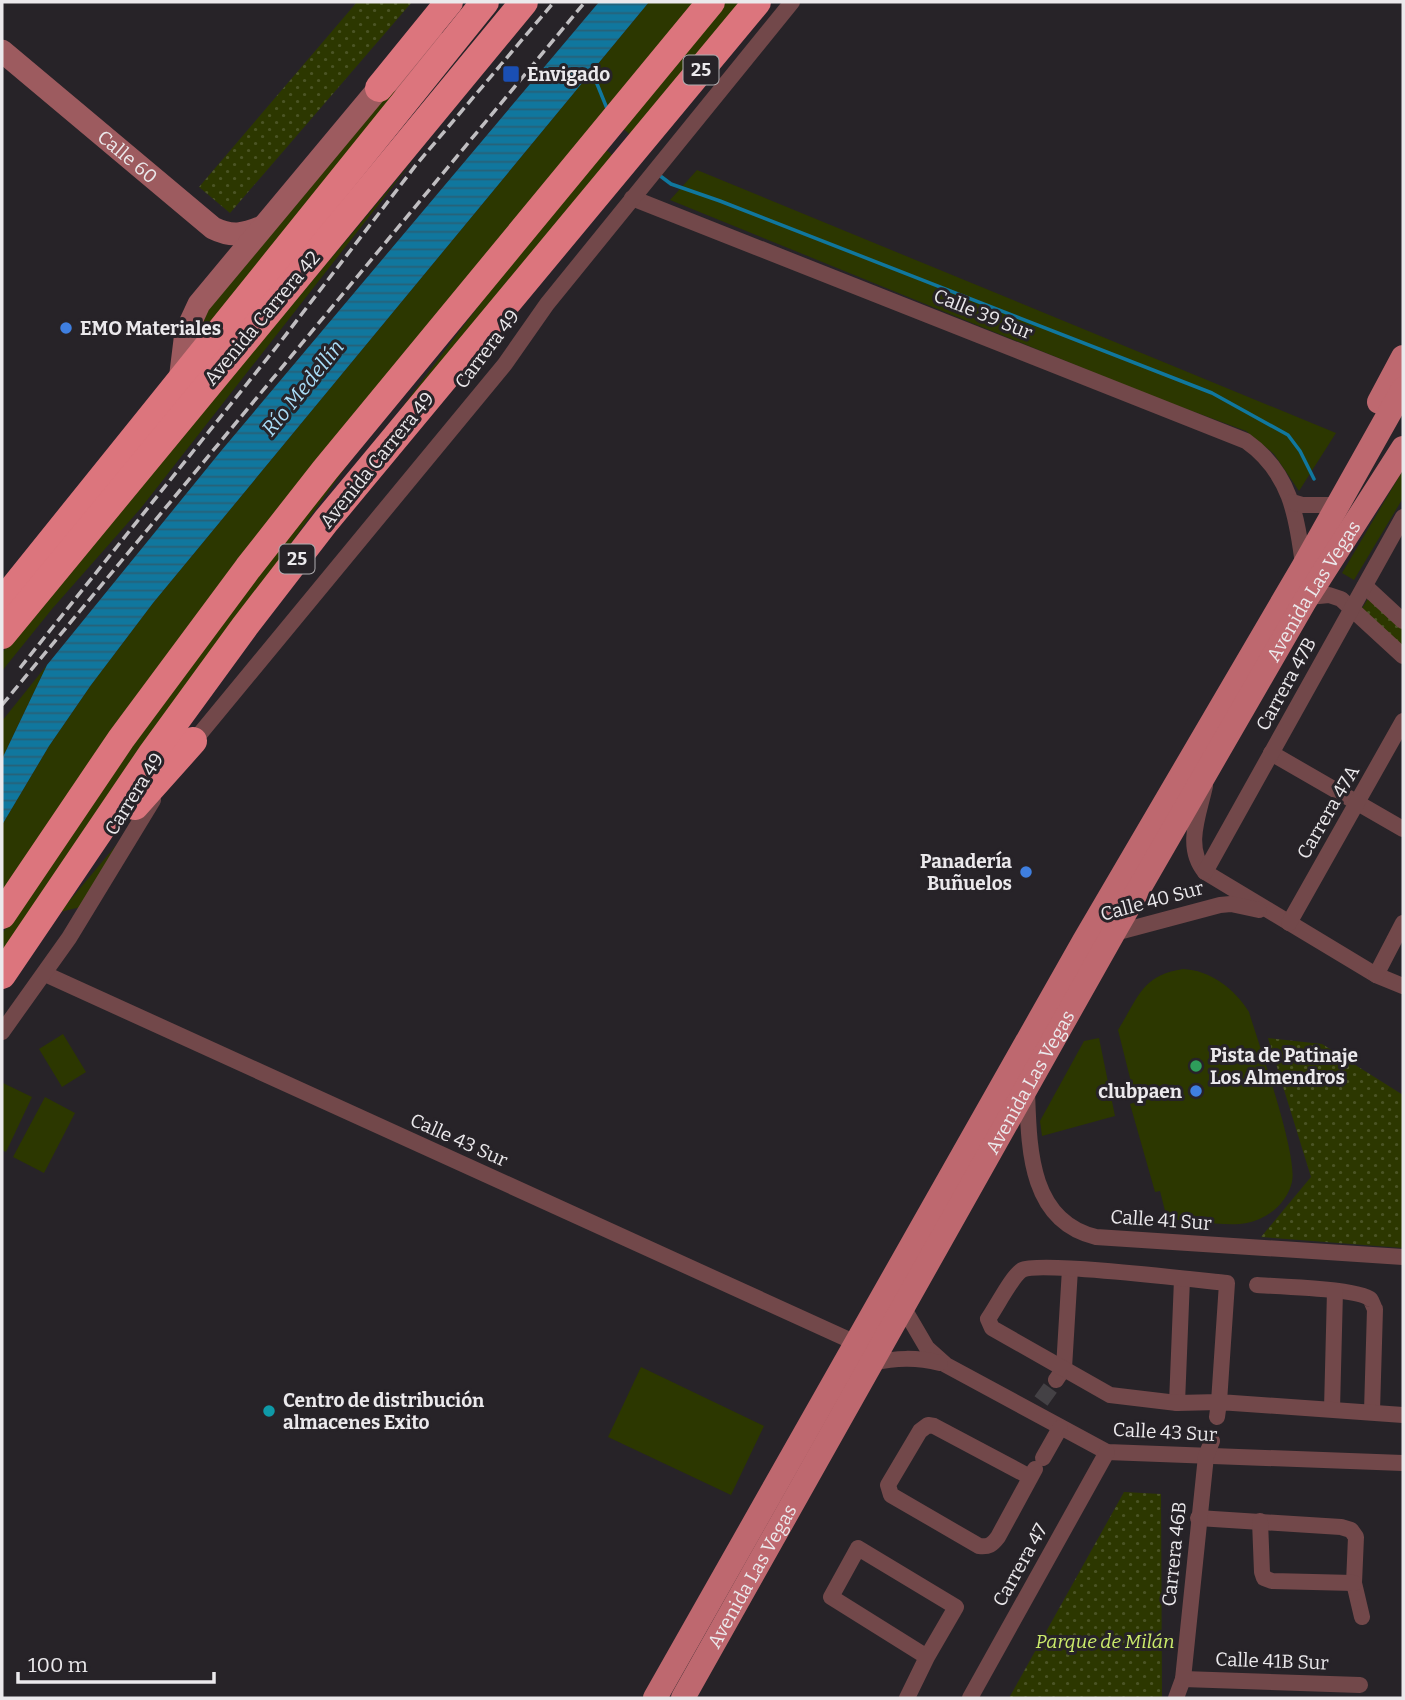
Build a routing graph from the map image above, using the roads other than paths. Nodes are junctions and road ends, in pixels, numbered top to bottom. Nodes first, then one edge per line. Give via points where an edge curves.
1 (450, 2) edge
2 (485, 2) edge
3 (524, 2) edge
4 (711, 2) edge
5 (757, 2) edge
6 (792, 2) edge
7 (457, 37) junction
8 (2, 51) edge
9 (379, 88) junction
10 (634, 174) junction
11 (632, 198) junction
12 (262, 227) junction
13 (425, 351) junction
14 (1403, 357) edge
15 (180, 381) junction
16 (1403, 389) edge
17 (1403, 438) edge
18 (1403, 448) edge
19 (1387, 472) junction
20 (1292, 502) junction
21 (1330, 510) junction
22 (1403, 517) edge
23 (326, 521) junction
24 (1343, 541) junction
25 (1303, 567) junction
26 (1365, 586) junction
27 (1308, 597) junction
28 (2, 602) edge
29 (1352, 609) junction
30 (1403, 621) edge
31 (2, 635) edge
32 (1403, 656) edge
33 (1403, 722) edge
34 (193, 741) junction
35 (1271, 753) junction
36 (1209, 767) junction
37 (1358, 802) junction
38 (1403, 829) edge
39 (1146, 836) junction
40 (1205, 872) junction
41 (58, 891) junction
42 (1135, 896) junction
43 (1271, 913) junction
44 (2, 915) edge
45 (1289, 923) junction
46 (1403, 923) edge
47 (1114, 932) junction
48 (1084, 941) junction
49 (46, 974) junction
50 (2, 975) edge
51 (1376, 975) junction
52 (1403, 986) edge
53 (2, 1032) edge
54 (1027, 1087) junction
55 (1403, 1257) edge
56 (1070, 1269) junction
57 (1182, 1279) junction
58 (1257, 1285) dead end
59 (1335, 1291) junction
60 (903, 1307) junction
61 (856, 1343) junction
62 (872, 1363) junction
63 (946, 1365) junction
64 (1060, 1374) junction
65 (1177, 1403) junction
66 (1218, 1409) junction
67 (1332, 1409) junction
68 (1372, 1411) junction
69 (1403, 1415) edge
70 (1060, 1428) junction
71 (1209, 1448) junction
72 (1107, 1452) junction
73 (1403, 1463) edge
74 (1036, 1468) junction
75 (1198, 1518) junction
76 (1260, 1521) junction
77 (1354, 1583) junction
78 (1362, 1617) dead end
79 (927, 1657) junction
80 (1183, 1679) junction
81 (1320, 1682) junction
82 (1360, 1685) dead end
83 (655, 1698) edge
84 (683, 1698) edge
85 (907, 1698) edge
86 (970, 1698) edge
87 (1177, 1698) edge
88 (1310, 1698) edge

1 - 9 highway
2 - 7 highway, Avenida Carrera 42
3 - 31 highway, Avenida Carrera 42
4 - 13 highway, Avenida Carrera 49 / 25
5 - 10 highway, Avenida Carrera 49 / 25 via 645,138
6 - 10 street, Carrera 49 via 664,159
7 - 9 street, Avenida Carrera 42
7 - 15 highway, Avenida Carrera 42
8 - 12 street, Calle 60 via 213,228 236,235
9 - 12 street, Avenida Carrera 42
10 - 11 street, Carrera 49
10 - 23 highway, Avenida Carrera 49 / 25 via 413,414
11 - 20 street, Calle 39 Sur via 1246,441 1276,469
11 - 34 street, Carrera 49 via 505,364
12 - 15 street, Avenida Carrera 42 via 191,317
13 - 23 highway
13 - 44 highway, Avenida Carrera 49 / 25 via 256,558 149,699
14 - 21 main road, Avenida Las Vegas via 1341,472
15 - 28 highway, Avenida Carrera 42
16 - 21 main road, Avenida Las Vegas
17 - 19 main road, Avenida Las Vegas
18 - 19 main road, Avenida Las Vegas
19 - 24 main road, Avenida Las Vegas
20 - 21 street
20 - 25 street, Calle 39 Sur
21 - 24 main road via 1333,531
21 - 25 main road, Avenida Las Vegas
22 - 26 street, Carrera 47B
23 - 41 highway, Avenida Carrera 49 / 25 via 151,755
24 - 27 main road, Avenida Las Vegas
25 - 39 main road, Avenida Las Vegas
26 - 29 street, Carrera 47B
26 - 30 street
27 - 29 street via 1334,596
27 - 36 main road, Avenida Las Vegas
29 - 32 street
29 - 35 street, Carrera 47B
33 - 37 street, Carrera 47A
34 - 41 highway
34 - 49 street, Carrera 49
35 - 37 street
35 - 40 street, Carrera 47B
36 - 40 street, Calle 40 Sur via 1194,835 1194,853
36 - 42 main road, Avenida Las Vegas
37 - 38 street
37 - 45 street, Carrera 47A
39 - 42 main road via 1127,883
39 - 48 main road, Avenida Las Vegas
40 - 43 street, Calle 40 Sur
41 - 50 highway, Avenida Carrera 49 / 25
42 - 47 main road, Avenida Las Vegas
43 - 45 street, Calle 40 Sur
43 - 47 street, Calle 40 Sur via 1220,905
45 - 51 street, Calle 40 Sur
46 - 51 street
47 - 48 street, Calle 40 Sur
47 - 54 main road, Avenida Las Vegas
48 - 61 main road, Avenida Las Vegas
49 - 53 street, Carrera 49
49 - 61 street, Calle 43 Sur
51 - 52 street, Calle 40 Sur
54 - 55 street, Calle 41 Sur via 1036,1177 1056,1215 1081,1233
54 - 60 main road, Avenida Las Vegas
56 - 57 street
56 - 64 street
56 - 64 street via 1020,1271 988,1319 992,1328
57 - 65 street
57 - 66 street via 1227,1283
58 - 59 street
59 - 67 street
59 - 68 street via 1362,1294 1371,1299 1375,1309
60 - 62 main road, Avenida Las Vegas
60 - 63 street via 927,1348
61 - 83 main road, Avenida Las Vegas
62 - 63 street via 908,1358
62 - 84 main road, Avenida Las Vegas
63 - 70 street, Calle 43 Sur via 1037,1407
64 - 65 street via 1110,1395
65 - 66 street
66 - 67 street
67 - 68 street
68 - 69 street
70 - 72 street, Calle 43 Sur
70 - 74 street
71 - 72 street, Calle 43 Sur
71 - 73 street, Calle 43 Sur
71 - 75 street, Carrera 46B
72 - 86 street, Carrera 47
74 - 74 street via 928,1425 920,1431 888,1489 891,1495 987,1547 998,1537
75 - 76 street
75 - 80 street, Carrera 46B
76 - 77 street via 1351,1530 1356,1537
76 - 77 street via 1264,1578
77 - 78 street
79 - 79 street via 956,1607 858,1548 831,1597
79 - 85 street
80 - 81 street, Calle 41B Sur
80 - 87 street, Carrera 46B
81 - 82 street, Calle 41B Sur
81 - 88 street

